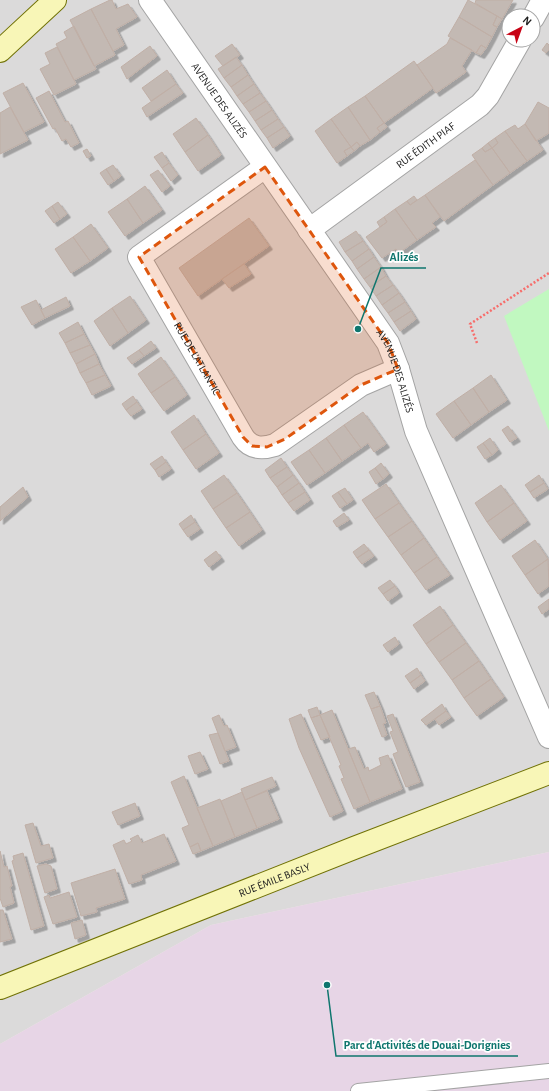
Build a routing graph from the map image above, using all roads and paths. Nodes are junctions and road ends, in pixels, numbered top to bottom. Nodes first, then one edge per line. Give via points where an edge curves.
1 (55, 0) edge
2 (150, 0) edge
3 (515, 48) edge
4 (0, 51) edge
5 (265, 167) junction
6 (309, 230) junction
7 (549, 273) edge
8 (477, 343) dead end
9 (398, 369) junction
10 (545, 711) edge
11 (549, 737) edge
12 (549, 773) edge
13 (0, 988) edge
14 (549, 1071) edge
15 (358, 1091) edge

1 - 4 street
2 - 5 street, AVENUE DES ALIZÉS
3 - 6 street, RUE ÉDITH PIAF via 488,96 480,105
5 - 6 street, AVENUE DES ALIZÉS
5 - 9 street, RUE DE L'ATLANTIC via 139,257 243,437 252,446 267,447 275,444 361,385
6 - 9 street, AVENUE DES ALIZÉS via 388,343
7 - 8 path via 470,324
9 - 10 street, AVENUE DES ALIZÉS via 421,445
10 - 11 street, AVENUE DES ALIZÉS
12 - 13 street, RUE ÉMILE BASLY
14 - 15 lane

